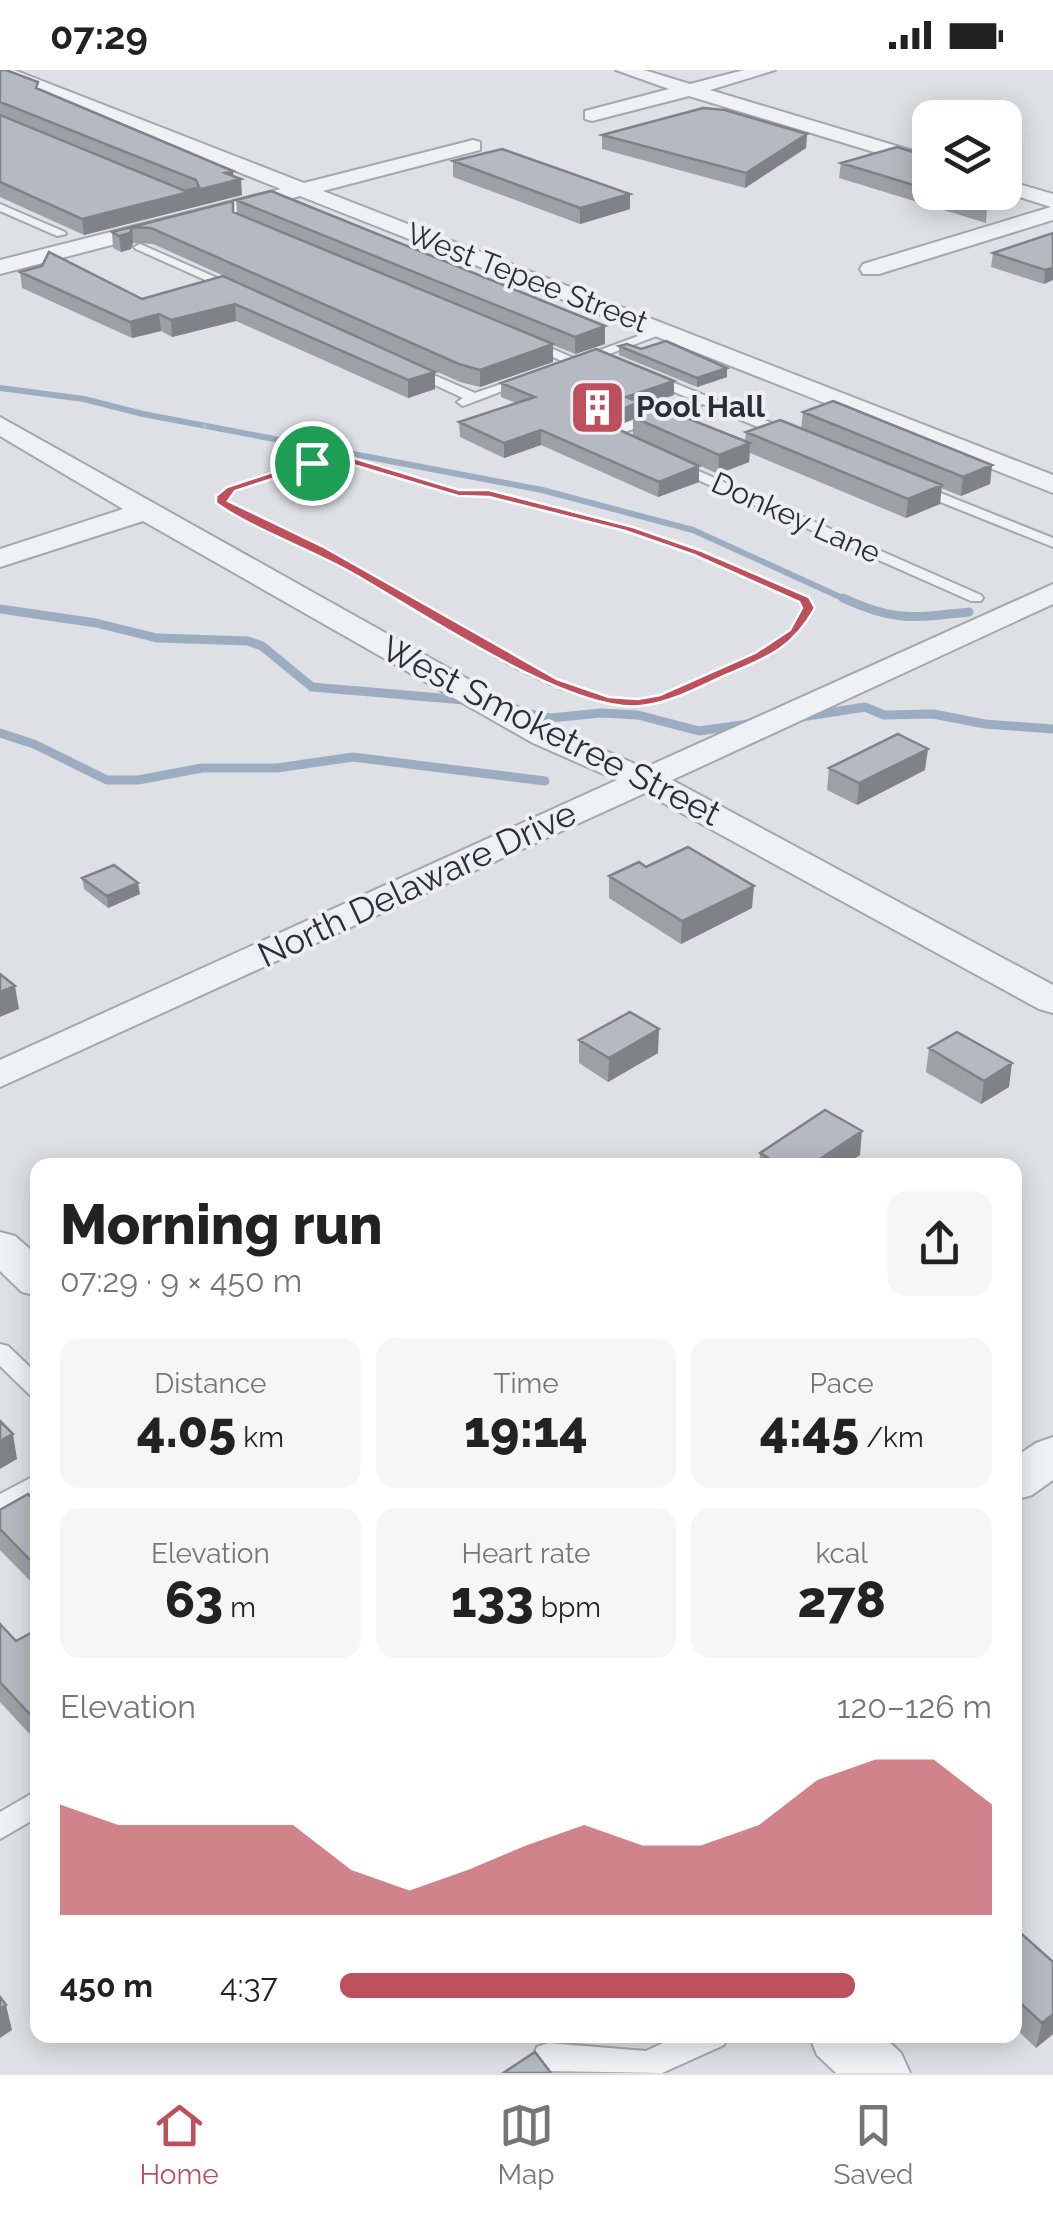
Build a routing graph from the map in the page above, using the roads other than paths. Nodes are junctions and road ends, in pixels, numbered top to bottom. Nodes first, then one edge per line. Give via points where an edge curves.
1 (625, 70) edge
2 (766, 70) edge
3 (4, 75) edge
4 (689, 90) junction
5 (592, 115) dead end
6 (473, 146) dead end
7 (912, 158) edge
8 (304, 191) junction
9 (1022, 191) edge
10 (1053, 201) edge
11 (0, 207) edge
12 (1053, 212) edge
13 (61, 234) dead end
14 (140, 247) edge
15 (0, 267) edge
16 (871, 270) dead end
17 (243, 293) edge
18 (664, 332) junction
19 (522, 340) edge
20 (597, 355) junction
21 (614, 362) edge
22 (575, 363) junction
23 (404, 366) edge
24 (559, 368) edge
25 (632, 370) edge
26 (542, 374) edge
27 (475, 398) junction
28 (702, 400) junction
29 (460, 404) dead end
30 (0, 425) edge
31 (813, 445) edge
32 (634, 446) edge
33 (652, 454) edge
34 (906, 482) edge
35 (1053, 485) edge
36 (148, 510) junction
37 (1053, 543) edge
38 (0, 558) edge
39 (1053, 593) edge
40 (976, 598) dead end
41 (642, 780) junction
42 (1053, 1001) edge
43 (0, 1075) edge
44 (0, 1246) edge
45 (30, 1274) edge
46 (0, 1352) edge
47 (30, 1381) edge
48 (1053, 1455) edge
49 (1022, 1477) edge
50 (30, 1488) edge
51 (0, 1504) edge
52 (30, 1807) edge
53 (0, 1826) edge
54 (695, 2043) edge
55 (847, 2043) edge
56 (548, 2057) dead end
57 (879, 2073) edge

1 - 4 street
2 - 4 street
3 - 8 street, West Tepee Street
4 - 5 street
4 - 7 street
6 - 8 street
8 - 15 street
8 - 18 street, West Tepee Street
9 - 10 street
11 - 13 lane
12 - 16 street
14 - 17 lane
18 - 20 lane
18 - 35 street, West Tepee Street
19 - 22 lane
20 - 21 lane
20 - 22 lane
22 - 24 lane
23 - 27 lane
25 - 28 lane
26 - 27 lane
27 - 29 lane
28 - 31 lane
28 - 32 lane via 612,435
30 - 36 street, West Smoketree Street
33 - 40 lane, Donkey Lane
34 - 37 lane
36 - 38 street
36 - 41 street, West Smoketree Street via 545,736
39 - 41 street, North Delaware Drive
41 - 42 street, West Smoketree Street
41 - 43 street, North Delaware Drive
44 - 45 street
46 - 47 lane
48 - 49 street
50 - 51 lane
52 - 53 lane
54 - 56 lane via 647,2066
55 - 57 street

